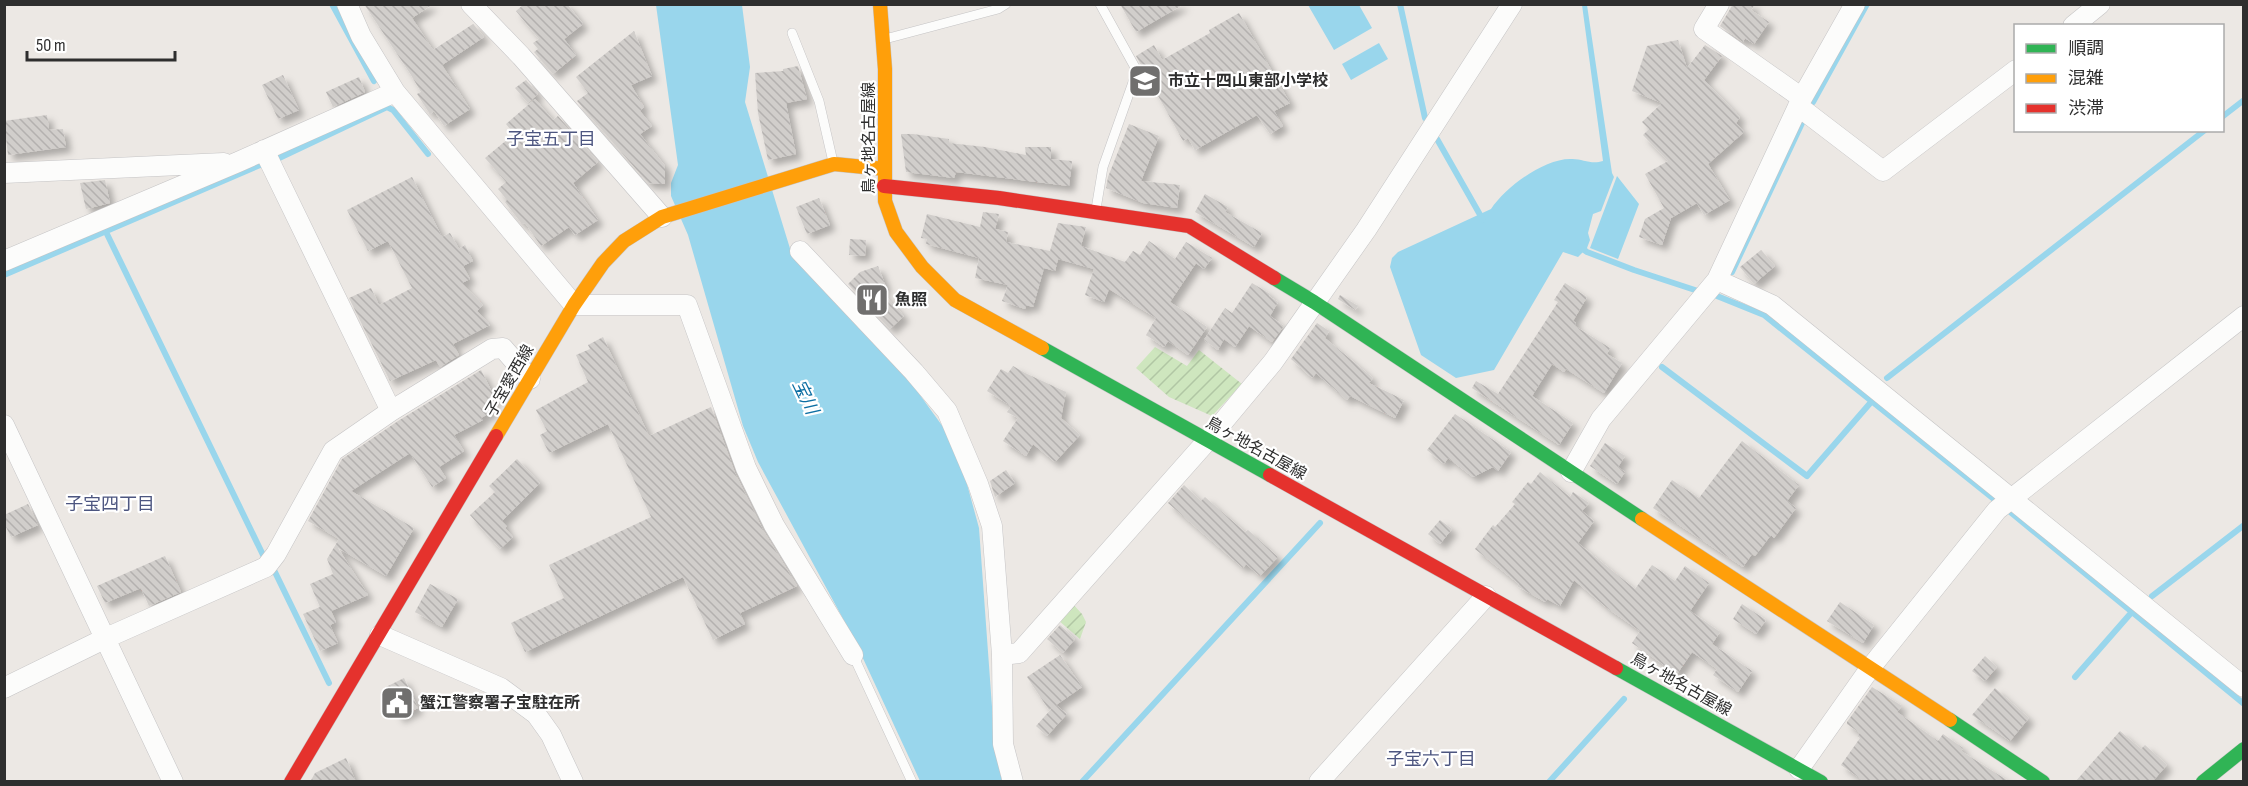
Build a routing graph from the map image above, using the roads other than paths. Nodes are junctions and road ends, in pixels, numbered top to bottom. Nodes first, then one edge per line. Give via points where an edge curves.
1 (347, 4) edge
2 (471, 4) edge
3 (880, 4) edge
4 (1006, 4) edge
5 (1100, 4) edge
6 (1512, 4) edge
7 (1719, 4) edge
8 (1855, 4) edge
9 (2100, 4) edge
10 (2075, 24) edge
11 (792, 33) dead end
12 (883, 39) junction
13 (2014, 72) edge
14 (395, 92) junction
15 (1800, 102) junction
16 (264, 150) junction
17 (238, 162) junction
18 (834, 164) junction
19 (885, 169) junction
20 (4, 173) edge
21 (884, 186) junction
22 (1095, 214) junction
23 (665, 216) junction
24 (800, 251) dead end
25 (4, 261) edge
26 (1717, 280) junction
27 (1314, 302) junction
28 (573, 305) junction
29 (2244, 316) edge
30 (530, 379) junction
31 (391, 411) junction
32 (4, 425) edge
33 (1207, 441) junction
34 (1571, 472) junction
35 (2011, 498) junction
36 (1486, 596) junction
37 (380, 635) junction
38 (106, 638) junction
39 (853, 655) joint
40 (1002, 655) junction
41 (1871, 667) junction
42 (4, 687) edge
43 (2244, 687) edge
44 (2244, 749) edge
45 (1800, 775) edge
46 (173, 782) edge
47 (291, 782) edge
48 (573, 782) edge
49 (912, 782) edge
50 (1012, 782) edge
51 (1319, 782) edge
52 (1821, 782) edge
53 (2043, 782) edge
54 (2203, 782) edge

1 - 14 street via 361,36
2 - 23 street
3 - 12 main road, 鳥ヶ地名古屋線
4 - 12 lane
5 - 22 lane via 1137,70 1103,167
6 - 27 street via 1366,230
7 - 15 street via 1704,29
8 - 15 street
9 - 10 street
11 - 18 lane via 819,101
12 - 19 main road, 鳥ヶ地名古屋線
13 - 15 street via 1883,171
14 - 16 street
14 - 28 street
15 - 26 street
16 - 17 street
16 - 31 street
17 - 20 street
17 - 25 street
18 - 19 main road, 子宝愛西線
18 - 23 main road, 子宝愛西線
19 - 21 main road, 鳥ヶ地名古屋線
21 - 22 main road via 999,198
21 - 33 main road, 鳥ヶ地名古屋線 via 898,237 955,300
22 - 27 main road via 1189,226
23 - 28 main road, 子宝愛西線 via 624,241
24 - 40 street via 947,411 992,526
26 - 34 street via 1601,419
26 - 35 street via 1773,305
27 - 33 street via 1273,362
27 - 34 main road
28 - 30 main road, 子宝愛西線
28 - 39 street via 687,305 746,468 774,525
29 - 35 street
30 - 31 street via 503,348 492,349
30 - 37 main road, 子宝愛西線
31 - 38 street via 333,451 266,567
32 - 38 street
33 - 36 main road, 鳥ヶ地名古屋線
33 - 40 street via 1019,653
34 - 41 main road
35 - 41 street via 1997,510
35 - 43 street
36 - 45 main road, 鳥ヶ地名古屋線
36 - 51 street
37 - 47 main road, 子宝愛西線
37 - 48 street via 501,688 536,714 551,735
38 - 42 street
38 - 46 street
39 - 49 lane
40 - 50 street via 1003,744
41 - 45 street
41 - 53 main road
44 - 54 main road
45 - 52 main road, 鳥ヶ地名古屋線

